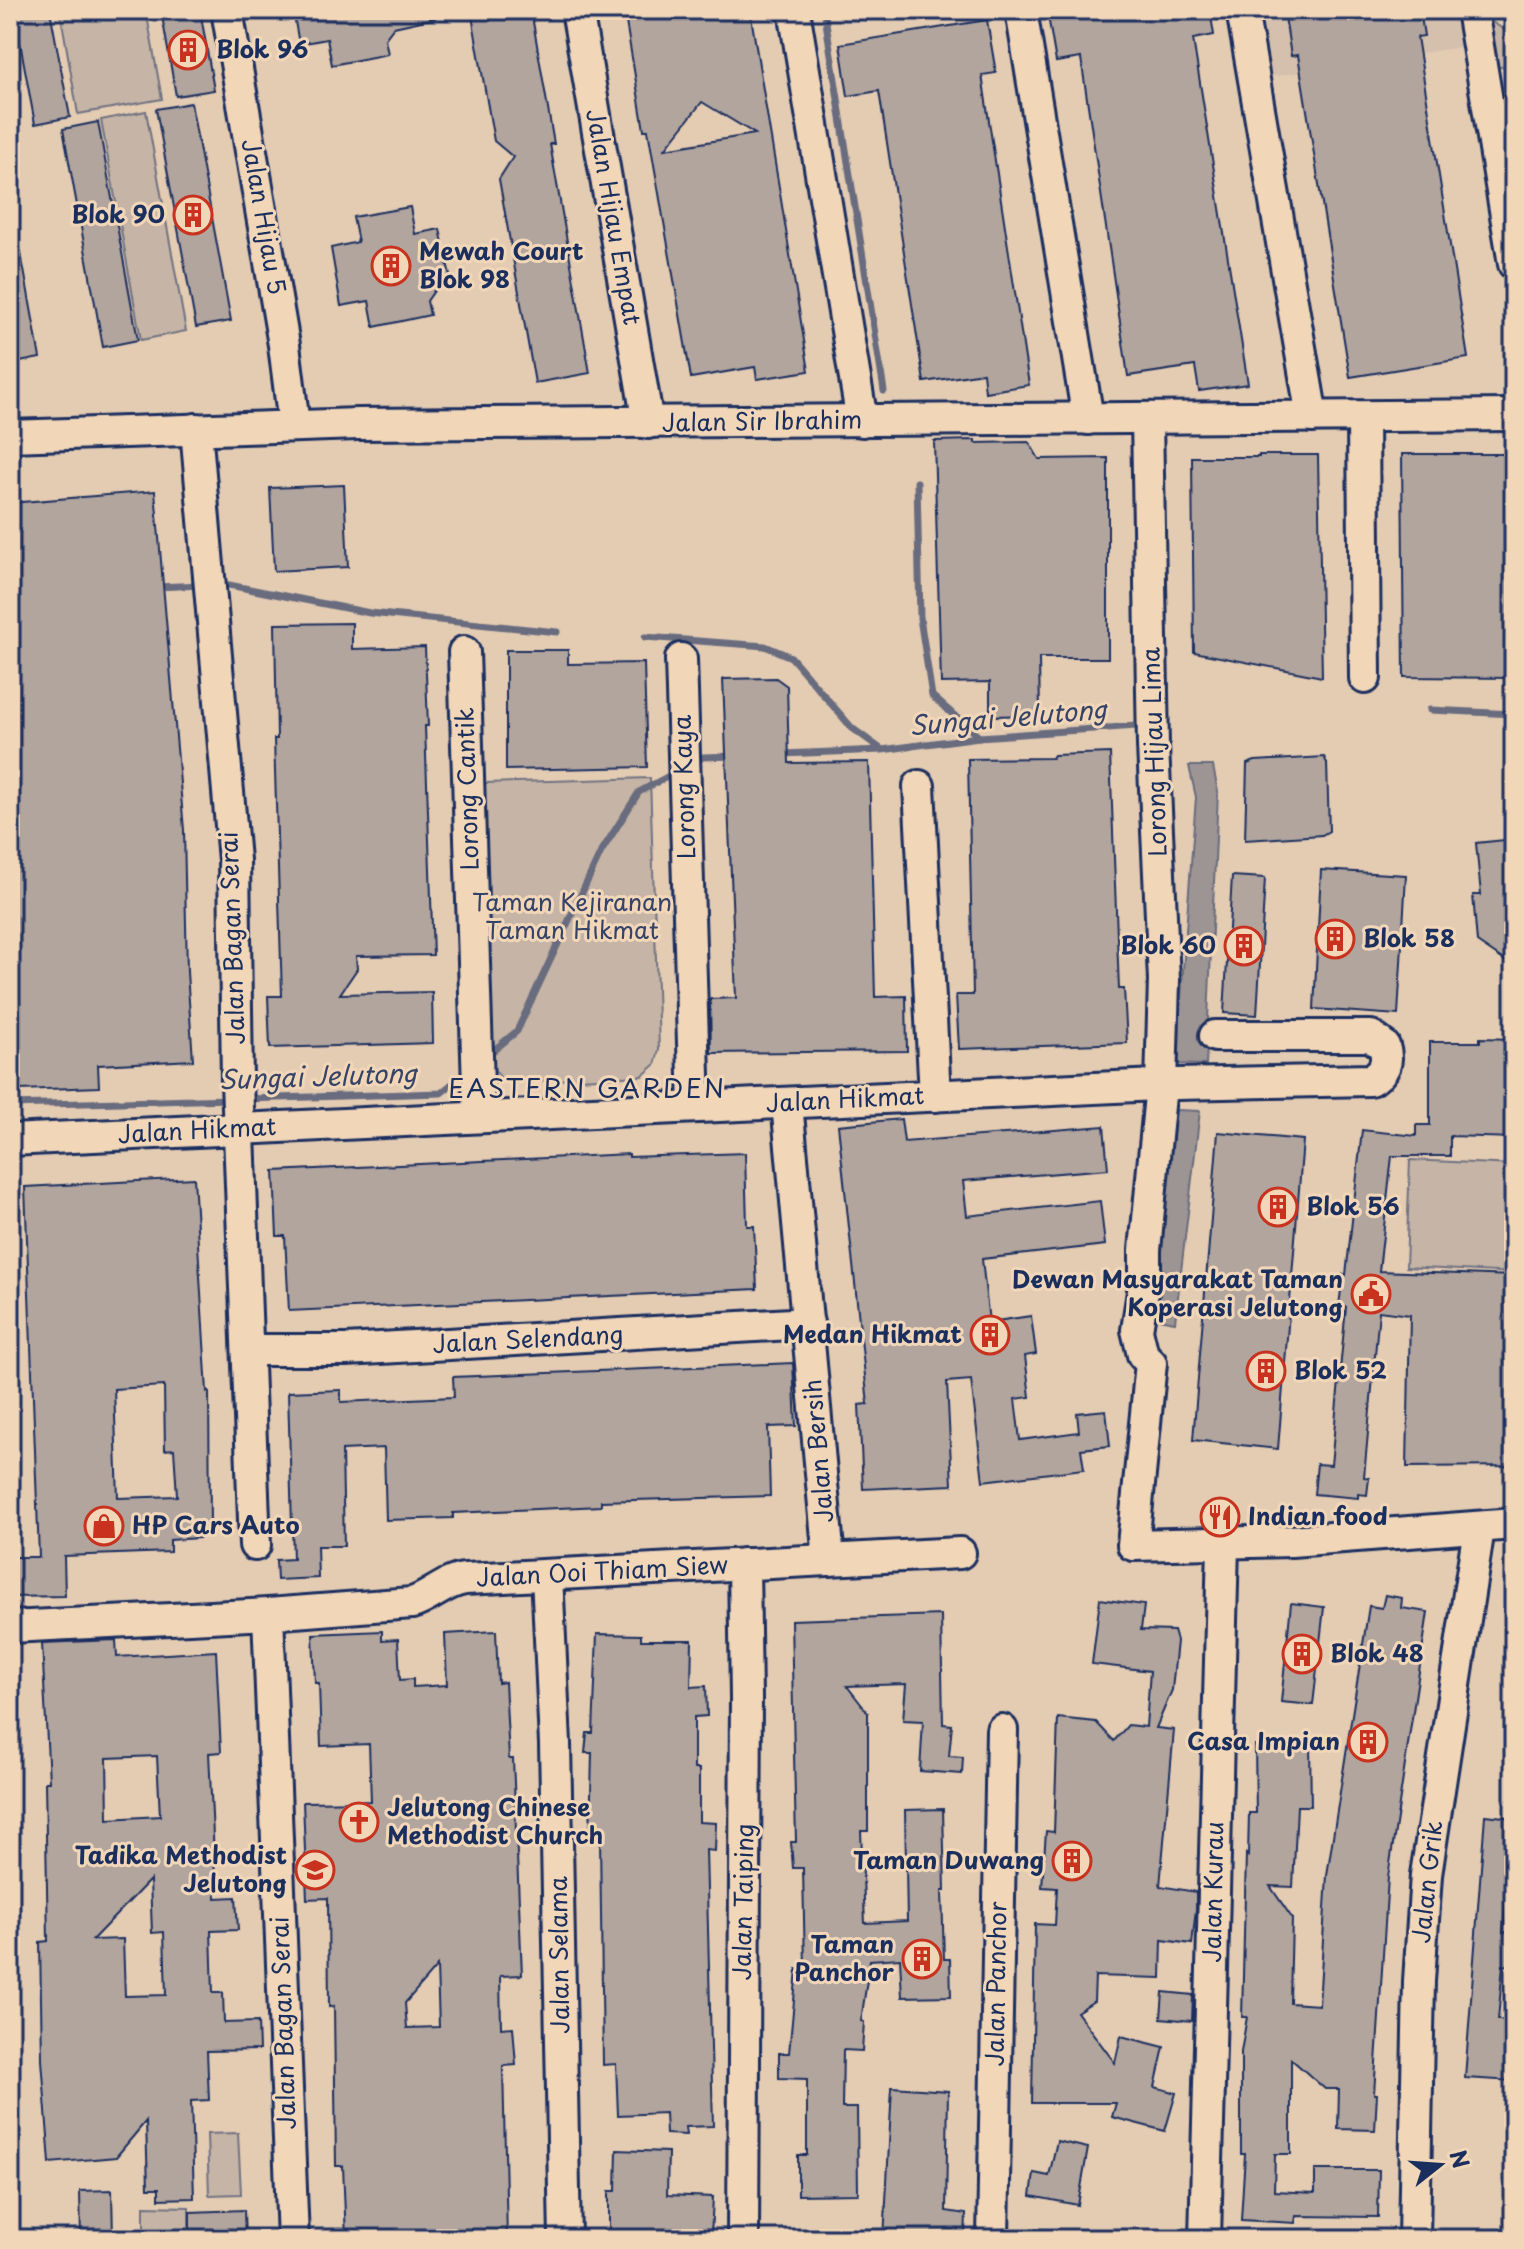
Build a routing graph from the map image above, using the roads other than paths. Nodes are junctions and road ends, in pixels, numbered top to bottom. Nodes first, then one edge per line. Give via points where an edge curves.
1 (227, 10) edge
2 (577, 10) edge
3 (794, 10) edge
4 (1021, 10) edge
5 (1242, 10) edge
6 (1472, 10) edge
7 (1514, 264) edge
8 (1514, 415) edge
9 (1312, 417) junction
10 (1363, 417) junction
11 (1088, 419) junction
12 (1147, 419) junction
13 (862, 421) junction
14 (648, 423) junction
15 (294, 425) junction
16 (196, 429) junction
17 (10, 436) edge
18 (464, 652) dead end
19 (681, 659) dead end
20 (1365, 678) dead end
21 (919, 786) dead end
22 (1215, 1036) dead end
23 (1169, 1085) junction
24 (935, 1096) junction
25 (787, 1103) junction
26 (479, 1106) junction
27 (695, 1107) junction
28 (239, 1125) junction
29 (10, 1140) edge
30 (808, 1323) junction
31 (248, 1350) junction
32 (1514, 1524) edge
33 (1479, 1528) junction
34 (255, 1545) dead end
35 (1223, 1545) junction
36 (960, 1553) dead end
37 (829, 1560) junction
38 (744, 1564) junction
39 (547, 1575) junction
40 (268, 1614) junction
41 (10, 1627) edge
42 (1002, 1730) dead end
43 (293, 2239) edge
44 (565, 2239) edge
45 (743, 2239) edge
46 (993, 2239) edge
47 (1205, 2239) edge
48 (1414, 2239) edge

1 - 15 street, Jalan Hijau 5
2 - 14 street, Jalan Hijau Empat
3 - 13 street
4 - 11 street
5 - 9 street
6 - 7 street
8 - 10 street, Jalan Sir Ibrahim
9 - 10 street, Jalan Sir Ibrahim
9 - 12 street, Jalan Sir Ibrahim
10 - 20 street
11 - 12 street, Jalan Sir Ibrahim
11 - 13 street, Jalan Sir Ibrahim
12 - 23 street, Lorong Hijau Lima via 1153,746
13 - 14 street, Jalan Sir Ibrahim
14 - 15 street, Jalan Sir Ibrahim
15 - 16 street, Jalan Sir Ibrahim
16 - 17 street, Jalan Sir Ibrahim
16 - 28 street, Jalan Bagan Serai via 234,860
18 - 26 street, Lorong Cantik
19 - 27 street, Lorong Kaya
21 - 24 street
22 - 23 street, Jalan Hikmat via 1371,1036 1384,1046 1386,1062 1370,1080
23 - 24 street, Jalan Hikmat
23 - 35 street, Lorong Hijau Lima via 1137,1330 1143,1355 1151,1363 1133,1545
24 - 25 street, Jalan Hikmat
25 - 27 street, Jalan Hikmat
25 - 30 street, Jalan Bersih
26 - 27 street, Jalan Hikmat
26 - 28 street, Jalan Hikmat
28 - 29 street, Jalan Hikmat
28 - 31 street, Jalan Bagan Serai
30 - 31 street, Jalan Selendang via 346,1350
30 - 37 street, Jalan Bersih
31 - 34 street, Jalan Bagan Serai
32 - 33 street
33 - 35 street
33 - 48 street, Jalan Grik via 1426,1875
35 - 47 street, Jalan Kurau
36 - 37 street, Jalan Ooi Thiam Siew
37 - 38 street, Jalan Ooi Thiam Siew
38 - 39 street, Jalan Ooi Thiam Siew
38 - 45 street, Jalan Taiping
39 - 40 street, Jalan Ooi Thiam Siew via 456,1580 412,1603
39 - 44 street, Jalan Selama
40 - 41 street, Jalan Ooi Thiam Siew
40 - 43 street, Jalan Bagan Serai
42 - 46 street, Jalan Panchor

